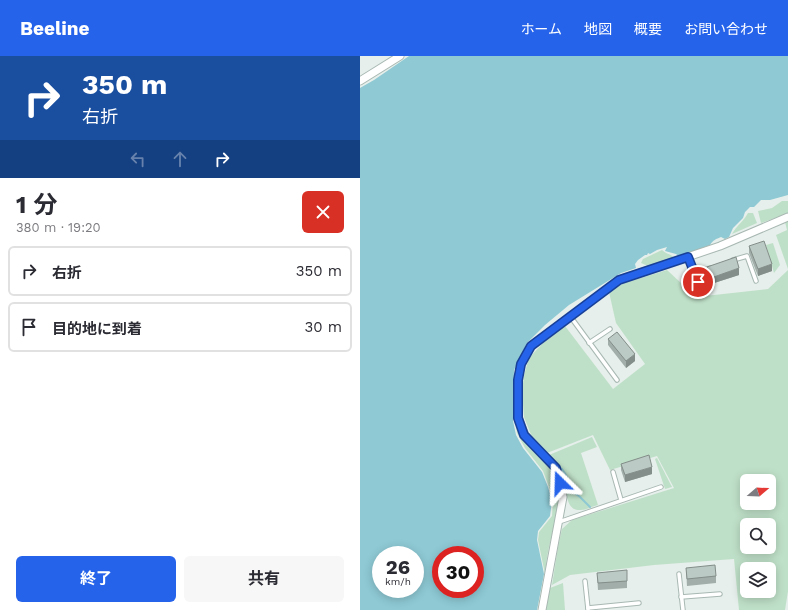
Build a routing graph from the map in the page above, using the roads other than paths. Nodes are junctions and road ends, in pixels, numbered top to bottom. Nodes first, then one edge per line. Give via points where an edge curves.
1 (400, 56) edge
2 (360, 81) edge
3 (788, 217) edge
4 (688, 257) junction
5 (732, 261) edge
6 (717, 266) edge
7 (694, 273) junction
8 (756, 281) dead end
9 (701, 292) dead end
10 (570, 316) junction
11 (610, 329) dead end
12 (589, 342) junction
13 (617, 380) dead end
14 (613, 472) dead end
15 (661, 487) dead end
16 (621, 500) junction
17 (559, 522) junction
18 (679, 574) dead end
19 (585, 582) dead end
20 (720, 594) dead end
21 (681, 597) junction
22 (638, 603) dead end
23 (588, 609) edge
24 (542, 610) edge
25 (683, 610) edge

1 - 2 street
3 - 4 street
4 - 7 lane
4 - 10 street via 619,280
5 - 8 lane via 747,256
6 - 7 lane
7 - 9 lane
10 - 12 lane
10 - 17 street via 531,346 521,364 518,380 518,418 524,435 556,468 563,497
11 - 12 lane
12 - 13 lane
14 - 16 lane
15 - 16 lane
16 - 17 lane
17 - 24 street
18 - 21 lane
19 - 23 lane
20 - 21 lane
21 - 25 lane
22 - 23 lane

